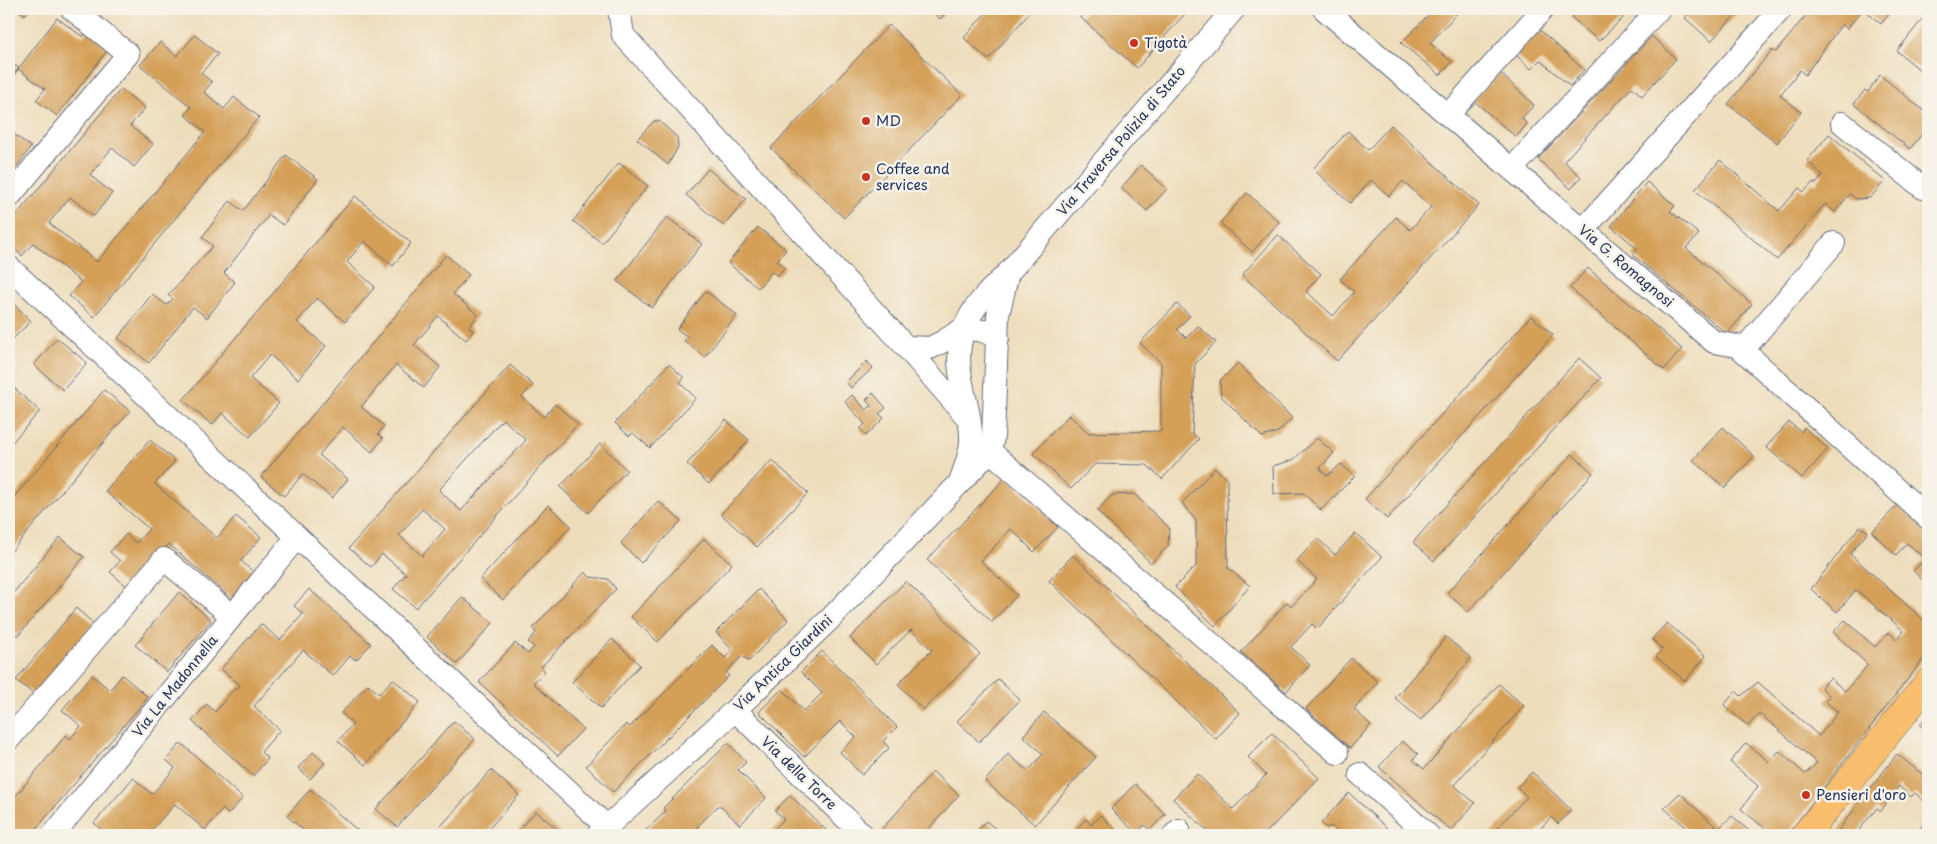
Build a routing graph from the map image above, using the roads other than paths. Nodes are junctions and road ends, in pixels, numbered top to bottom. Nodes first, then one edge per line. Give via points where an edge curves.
1 (72, 9) edge
2 (619, 9) edge
3 (1234, 9) edge
4 (1324, 9) edge
5 (1543, 9) edge
6 (1659, 9) edge
7 (1781, 9) edge
8 (1448, 115) junction
9 (1842, 123) dead end
10 (1512, 169) junction
11 (1928, 182) edge
12 (9, 197) edge
13 (1583, 230) junction
14 (1834, 243) dead end
15 (9, 267) edge
16 (1008, 273) junction
17 (964, 328) junction
18 (998, 338) junction
19 (906, 346) junction
20 (1743, 350) junction
21 (996, 393) junction
22 (963, 394) junction
23 (969, 418) junction
24 (992, 444) junction
25 (959, 482) junction
26 (1928, 518) edge
27 (297, 537) junction
28 (232, 616) junction
29 (1928, 683) edge
30 (735, 710) junction
31 (9, 739) edge
32 (1338, 753) dead end
33 (1360, 774) dead end
34 (602, 831) edge
35 (1813, 832) edge
36 (53, 835) edge
37 (863, 835) edge
38 (1428, 835) edge

1 - 12 street via 128,54
2 - 19 street via 623,35
3 - 16 street, Via Traversa Polizia di Stato
4 - 8 street, Via G. Romagnosi
5 - 8 street
6 - 10 street
7 - 13 street
8 - 10 street, Via G. Romagnosi
9 - 11 street via 1924,188
10 - 13 street, Via G. Romagnosi
13 - 20 street, Via G. Romagnosi via 1714,342 1738,346
14 - 20 street
15 - 27 street
16 - 17 street, Via Antica Giardini via 986,294
16 - 18 street via 998,316
17 - 18 street
17 - 19 street via 930,348
17 - 22 street, Via Antica Giardini via 959,370
18 - 21 street
19 - 23 street
20 - 26 street, Via G. Romagnosi
21 - 22 street via 979,398
21 - 24 street
22 - 23 street, Via Antica Giardini
23 - 24 street
23 - 25 street, Via Antica Giardini via 971,442
24 - 25 street, Via Antica Giardini
24 - 32 street
25 - 30 street, Via Antica Giardini via 831,618
27 - 28 street, Via La Madonnella
27 - 34 street
28 - 31 street via 164,560
28 - 36 street, Via La Madonnella
29 - 35 main road
30 - 34 street, Via Antica Giardini
30 - 37 street, Via della Torre
33 - 38 street

